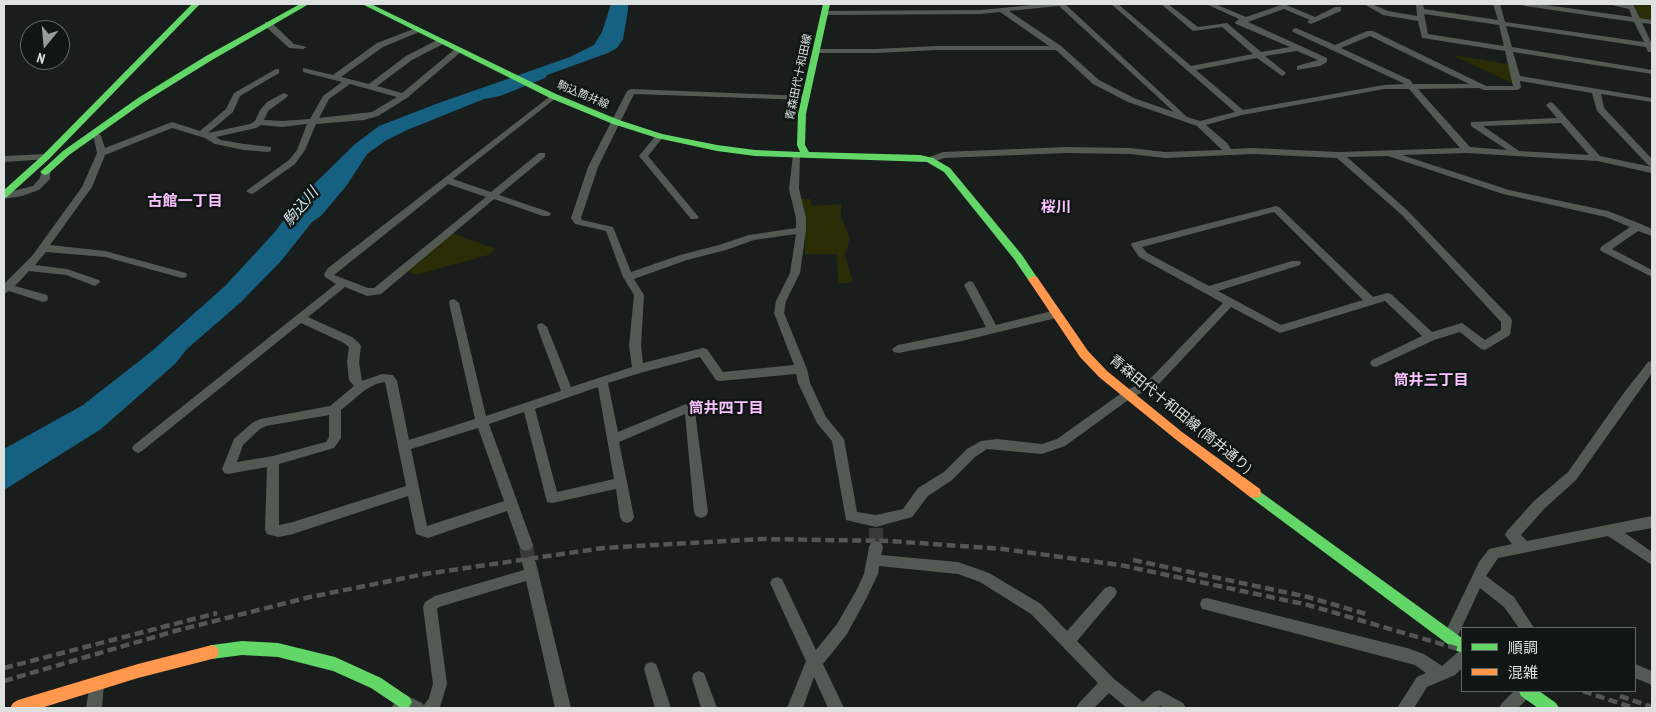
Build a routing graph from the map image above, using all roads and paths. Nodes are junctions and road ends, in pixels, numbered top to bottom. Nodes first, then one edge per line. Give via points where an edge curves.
1 (196, 4) edge
2 (305, 4) edge
3 (366, 4) edge
4 (1056, 4) edge
5 (1061, 4) edge
6 (1114, 4) edge
7 (1164, 4) edge
8 (1210, 4) edge
9 (1367, 4) edge
10 (1497, 4) edge
11 (1525, 4) edge
12 (1612, 4) edge
13 (1630, 5) edge
14 (826, 8) edge
15 (1338, 9) dead end
16 (1002, 10) junction
17 (1420, 11) edge
18 (1316, 20) junction
19 (1637, 20) junction
20 (1244, 21) junction
21 (1652, 22) edge
22 (1502, 23) junction
23 (268, 24) junction
24 (1224, 25) junction
25 (416, 30) junction
26 (1296, 30) junction
27 (1278, 38) junction
28 (440, 42) junction
29 (303, 47) dead end
30 (1058, 48) junction
31 (1299, 48) junction
32 (1335, 48) junction
33 (1651, 49) edge
34 (1509, 50) junction
35 (458, 51) junction
36 (816, 51) junction
37 (1259, 55) junction
38 (1300, 68) dead end
39 (1190, 69) junction
40 (306, 70) dead end
41 (276, 71) dead end
42 (1652, 72) edge
43 (1282, 74) dead end
44 (335, 77) junction
45 (1516, 78) junction
46 (349, 81) junction
47 (1412, 86) junction
48 (1482, 86) junction
49 (371, 87) junction
50 (1596, 91) junction
51 (284, 96) dead end
52 (404, 96) junction
53 (553, 96) junction
54 (806, 98) junction
55 (1652, 100) edge
56 (1550, 105) dead end
57 (1241, 113) junction
58 (1188, 120) junction
59 (1563, 120) junction
60 (312, 121) junction
61 (259, 122) junction
62 (616, 122) junction
63 (1200, 124) junction
64 (94, 134) junction
65 (205, 135) junction
66 (660, 136) junction
67 (268, 149) dead end
68 (1467, 150) junction
69 (1228, 152) junction
70 (1516, 152) junction
71 (101, 153) junction
72 (1386, 153) junction
73 (542, 155) dead end
74 (801, 155) junction
75 (1339, 155) junction
76 (46, 157) junction
77 (1597, 158) junction
78 (4, 159) edge
79 (930, 160) junction
80 (1652, 164) edge
81 (1652, 170) edge
82 (45, 172) junction
83 (446, 180) junction
84 (9, 186) edge
85 (251, 191) dead end
86 (4, 196) edge
87 (491, 196) junction
88 (546, 214) dead end
89 (694, 217) dead end
90 (1638, 226) junction
91 (801, 230) junction
92 (1652, 233) edge
93 (43, 248) junction
94 (1296, 263) dead end
95 (28, 267) junction
96 (1652, 274) edge
97 (182, 275) dead end
98 (628, 277) junction
99 (95, 282) dead end
100 (344, 284) junction
101 (969, 285) dead end
102 (6, 288) edge
103 (1209, 290) junction
104 (44, 298) dead end
105 (1372, 301) junction
106 (1231, 302) junction
107 (454, 304) dead end
108 (1056, 314) junction
109 (300, 318) junction
110 (542, 328) dead end
111 (993, 330) junction
112 (1430, 337) junction
113 (898, 349) dead end
114 (1376, 363) dead end
115 (1652, 366) edge
116 (638, 369) junction
117 (801, 369) junction
118 (1648, 376) edge
119 (602, 380) junction
120 (361, 387) junction
121 (568, 393) junction
122 (1127, 395) junction
123 (528, 406) junction
124 (334, 410) junction
125 (482, 422) junction
126 (613, 439) junction
127 (404, 446) junction
128 (138, 448) dead end
129 (273, 460) junction
130 (620, 483) junction
131 (413, 489) junction
132 (512, 504) junction
133 (701, 512) dead end
134 (627, 518) dead end
135 (1652, 522) edge
136 (1610, 530) junction
137 (526, 545) tunnel mouth
138 (1524, 547) junction
139 (1652, 560) edge
140 (1479, 578) junction
141 (778, 583) dead end
142 (1110, 592) dead end
143 (1207, 604) dead end
144 (1526, 627) edge
145 (1450, 637) junction
146 (1068, 640) junction
147 (1461, 645) edge
148 (1461, 659) edge
149 (815, 662) junction
150 (651, 669) dead end
151 (1636, 671) edge
152 (1440, 674) junction
153 (699, 678) dead end
154 (1652, 678) edge
155 (1108, 682) junction
156 (97, 684) junction
157 (1524, 692) edge
158 (1526, 692) edge
159 (407, 706) edge
160 (1408, 707) edge
161 (18, 708) edge
162 (94, 708) edge
163 (430, 708) edge
164 (563, 708) edge
165 (663, 708) edge
166 (709, 708) edge
167 (795, 708) edge
168 (836, 708) edge
169 (1084, 708) edge
170 (1138, 708) edge
171 (1148, 708) edge
172 (1178, 708) edge
173 (1507, 708) edge
174 (1550, 708) edge

1 - 76 main road
2 - 23 main road
3 - 25 main road, 駒込筒井線
4 - 5 street
4 - 16 street
5 - 58 street
6 - 39 street
7 - 24 street via 1196,29
8 - 20 street
9 - 17 street via 1386,13
10 - 22 street
11 - 19 street
12 - 13 street
13 - 19 street
14 - 16 street
14 - 36 main road, 青森田代十和田線
15 - 18 street
16 - 30 street
17 - 22 street
17 - 34 street via 1424,36
18 - 20 street via 1284,6
18 - 26 street
19 - 21 street
19 - 33 street
20 - 24 street
20 - 27 street
22 - 33 street
22 - 34 street
23 - 29 street via 292,46
23 - 64 main road via 163,86
24 - 37 street
25 - 28 main road, 駒込筒井線
25 - 44 street via 380,45
26 - 27 street
26 - 32 street
27 - 31 street
28 - 35 main road, 駒込筒井線
28 - 49 street via 409,58
30 - 36 street
30 - 58 street via 1096,82 1110,90
31 - 37 street
31 - 38 street via 1324,60
32 - 47 street
32 - 48 street via 1370,33
34 - 42 street
34 - 45 street
35 - 52 street
35 - 53 main road, 駒込筒井線
36 - 54 main road, 青森田代十和田線
37 - 39 street
37 - 43 street
39 - 57 street
40 - 44 street
41 - 65 street via 237,95 230,110
44 - 46 street
45 - 48 street via 1517,88
45 - 50 street
46 - 49 street
46 - 60 street via 326,98
47 - 48 street
47 - 57 street via 1384,87
47 - 68 street
49 - 52 street
50 - 55 street
50 - 80 street via 1600,109
51 - 61 street via 264,110
52 - 60 street via 364,117
53 - 62 main road, 駒込筒井線
53 - 83 street
54 - 62 street via 631,91
54 - 74 main road, 青森田代十和田線 via 800,130
56 - 59 street
57 - 63 street
58 - 63 street
59 - 70 street via 1474,124
59 - 77 street
60 - 61 street
60 - 85 street via 301,150 292,162
61 - 65 street
62 - 66 main road, 駒込筒井線
62 - 98 street via 593,167 576,218 578,222 610,229
63 - 69 street
64 - 71 street
64 - 82 main road via 58,158
65 - 67 street via 235,146
65 - 71 street via 172,126
66 - 74 main road, 駒込筒井線 via 736,151
66 - 89 street via 644,156
68 - 70 street
68 - 72 street
69 - 75 street
69 - 79 street via 1165,155 1130,151 1024,151 943,155
70 - 77 street
71 - 93 street via 87,188
72 - 75 street
72 - 90 street via 1506,192 1608,214
73 - 87 street
74 - 79 main road, 青森田代十和田線 (筒井通り)
74 - 91 street via 794,189
75 - 112 street via 1405,213 1507,321 1506,332 1485,346 1462,328
76 - 78 street
76 - 84 main road
77 - 81 street
79 - 108 main road, 青森田代十和田線 (筒井通り) via 947,170 975,203
82 - 84 street via 30,184
82 - 86 street via 45,179 36,188
83 - 87 street
83 - 100 street via 332,270 330,278
84 - 86 main road
87 - 88 street
87 - 100 street via 377,291 367,292
90 - 92 street
90 - 96 street via 1606,249
91 - 98 street via 752,237
91 - 117 street via 795,273 781,301 779,313
93 - 95 street
93 - 97 street via 105,254
94 - 103 street
95 - 99 street via 67,272
95 - 102 street
98 - 116 street via 639,295 635,346
100 - 109 street
101 - 111 street
102 - 104 street
103 - 105 street via 1143,255 1136,245 1276,209
103 - 106 street
105 - 106 street via 1280,329
105 - 112 street via 1387,297
106 - 122 street via 1154,382
107 - 125 street
108 - 111 street
108 - 122 main road, 青森田代十和田線 (筒井通り) via 1084,354
109 - 120 street via 355,346 355,380
109 - 128 street
110 - 121 street
111 - 113 street
112 - 114 street
115 - 118 street
116 - 117 street via 703,352 720,377
116 - 119 street
117 - 122 street via 821,420 838,439 851,516 876,524 906,513 923,492 948,476 978,447 997,444 1042,450 1060,443
118 - 138 street via 1572,476 1512,535
119 - 121 street
119 - 126 street
120 - 124 street
120 - 127 street via 373,380 389,378
121 - 123 street
122 - 145 main road, 青森田代十和田線 (筒井通り) via 1330,551
123 - 125 street
123 - 130 street via 552,498
124 - 129 street via 335,438 330,445
124 - 129 street via 256,426 238,442 228,469
125 - 127 street
125 - 132 street
126 - 130 street
126 - 133 street via 690,407
127 - 131 street
129 - 131 street via 272,530 293,528
130 - 134 street
131 - 132 street via 421,530 428,532
132 - 137 street
135 - 136 street
136 - 138 street
136 - 139 street
138 - 140 street via 1494,553
140 - 144 street via 1509,602
140 - 145 street
141 - 149 street
142 - 146 street
143 - 152 street via 1407,655 1419,659
145 - 147 main road, 青森田代十和田線 (筒井通り)
146 - 149 street via 1036,609 984,577 958,568 875,553 868,582 851,615
146 - 155 street
148 - 152 street via 1450,670
149 - 167 street
149 - 168 street
150 - 165 street
151 - 154 street
152 - 160 street via 1422,682
153 - 166 street
155 - 169 street
155 - 170 street
156 - 159 main road via 211,652 261,648 296,653 335,664 376,683
156 - 161 main road
156 - 162 street
157 - 173 street
158 - 174 main road
163 - 164 street via 440,684 430,607 435,602 530,569
171 - 172 street via 1159,697

